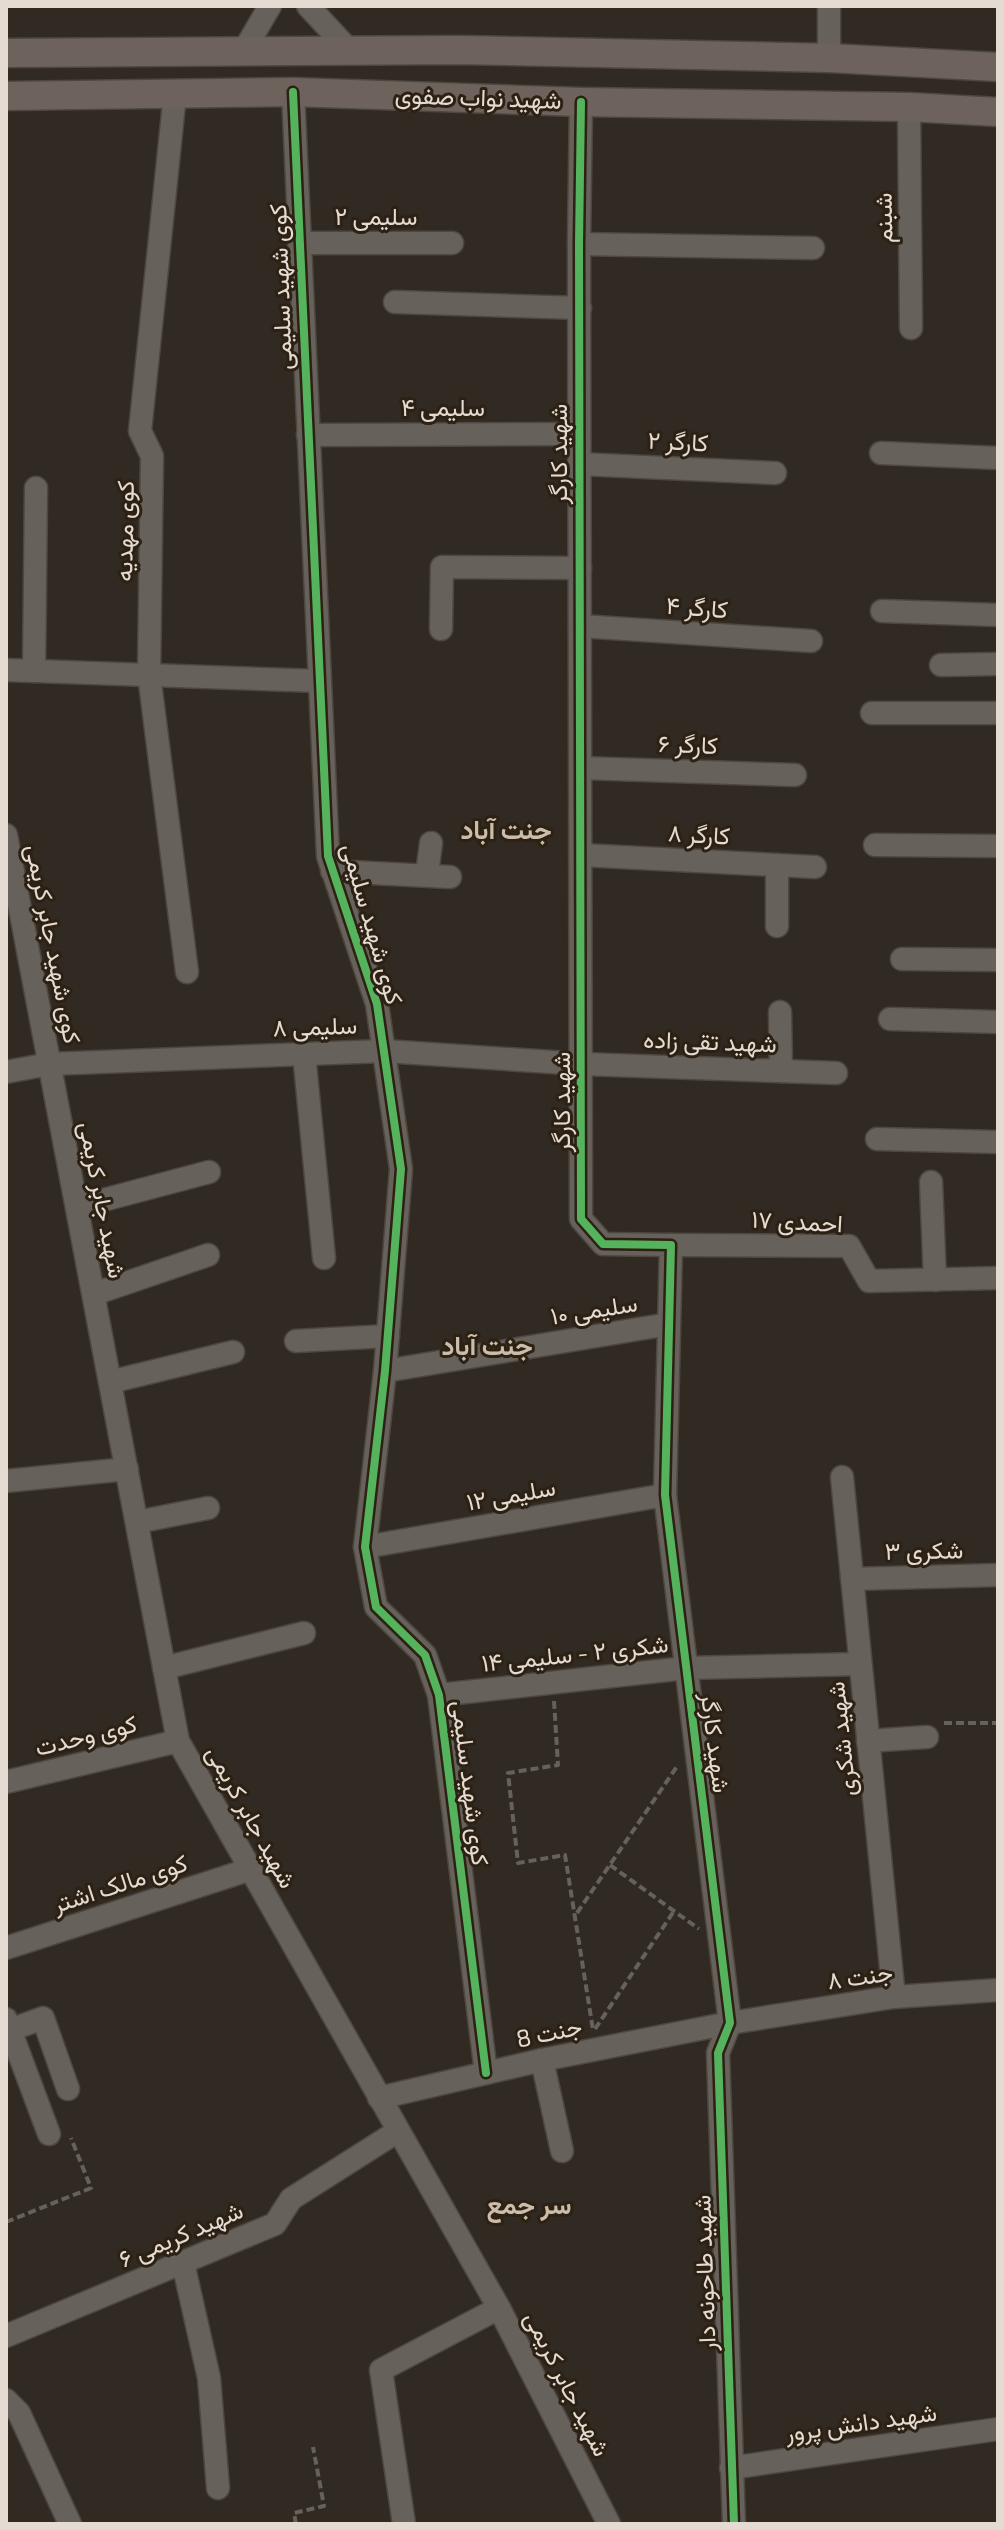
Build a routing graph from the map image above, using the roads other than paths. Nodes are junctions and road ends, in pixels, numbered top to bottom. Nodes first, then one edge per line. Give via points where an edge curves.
1 (270, 6) edge
2 (308, 6) edge
3 (829, 6) edge
4 (349, 50) junction
5 (243, 52) junction
6 (6, 53) edge
7 (829, 58) junction
8 (998, 67) edge
9 (293, 92) junction
10 (175, 94) junction
11 (6, 96) edge
12 (581, 102) junction
13 (909, 107) junction
14 (998, 112) edge
15 (299, 243) junction
16 (452, 243) dead end
17 (579, 244) junction
18 (813, 248) dead end
19 (395, 302) dead end
20 (580, 308) junction
21 (911, 328) dead end
22 (579, 434) junction
23 (308, 435) junction
24 (881, 453) dead end
25 (998, 458) edge
26 (579, 464) junction
27 (775, 473) dead end
28 (36, 488) dead end
29 (580, 568) junction
30 (882, 611) dead end
31 (998, 615) edge
32 (580, 626) junction
33 (441, 629) dead end
34 (811, 641) dead end
35 (998, 664) edge
36 (941, 665) dead end
37 (6, 670) edge
38 (34, 671) junction
39 (149, 675) junction
40 (319, 681) junction
41 (872, 713) dead end
42 (998, 713) edge
43 (581, 768) junction
44 (795, 775) dead end
45 (6, 835) edge
46 (431, 843) dead end
47 (875, 845) dead end
48 (998, 846) edge
49 (581, 855) junction
50 (777, 865) junction
51 (815, 867) dead end
52 (332, 871) junction
53 (427, 874) junction
54 (450, 877) dead end
55 (777, 926) dead end
56 (15, 928) edge
57 (902, 959) dead end
58 (998, 960) edge
59 (187, 972) dead end
60 (780, 1012) dead end
61 (890, 1019) dead end
62 (998, 1022) edge
63 (384, 1051) junction
64 (304, 1054) junction
65 (49, 1064) junction
66 (582, 1064) junction
67 (781, 1071) junction
68 (6, 1072) edge
69 (836, 1073) dead end
70 (877, 1139) dead end
71 (998, 1142) edge
72 (209, 1172) dead end
73 (931, 1182) dead end
74 (77, 1207) junction
75 (671, 1245) junction
76 (208, 1255) dead end
77 (324, 1258) dead end
78 (998, 1278) edge
79 (935, 1280) junction
80 (94, 1294) junction
81 (669, 1324) junction
82 (388, 1336) junction
83 (296, 1341) dead end
84 (233, 1352) dead end
85 (385, 1371) junction
86 (110, 1382) junction
87 (127, 1469) junction
88 (842, 1477) dead end
89 (6, 1481) edge
90 (665, 1495) junction
91 (208, 1508) dead end
92 (137, 1522) junction
93 (365, 1547) junction
94 (998, 1575) edge
95 (852, 1579) junction
96 (304, 1633) dead end
97 (860, 1664) junction
98 (164, 1668) junction
99 (686, 1668) junction
100 (439, 1695) junction
101 (927, 1737) road end
102 (178, 1741) junction
103 (868, 1741) junction
104 (6, 1782) edge
105 (251, 1869) junction
106 (6, 1948) edge
107 (998, 1990) edge
108 (894, 1997) junction
109 (730, 2023) junction
110 (8, 2025) edge
111 (542, 2060) junction
112 (486, 2073) junction
113 (68, 2089) dead end
114 (379, 2098) junction
115 (398, 2131) junction
116 (49, 2134) road end
117 (562, 2151) dead end
118 (183, 2263) junction
119 (499, 2308) junction
120 (6, 2336) edge
121 (6, 2400) edge
122 (998, 2429) edge
123 (731, 2468) junction
124 (218, 2488) dead end
125 (70, 2524) edge
126 (404, 2524) edge
127 (609, 2524) edge
128 (734, 2524) edge

1 - 5 street
2 - 4 street
3 - 7 street
4 - 5 main road, شهید نواب صفوی
4 - 7 main road, شهید نواب صفوی
5 - 6 main road, شهید نواب صفوی
7 - 8 main road, شهید نواب صفوی
9 - 10 main road, شهید نواب صفوی
9 - 12 main road, شهید نواب صفوی
9 - 15 street, کوی شهید سلیمی
10 - 11 main road, شهید نواب صفوی
10 - 39 street, کوی مهدیه via 140,431 152,456
12 - 13 main road, شهید نواب صفوی
12 - 17 street, شهید کارگر
13 - 14 main road, شهید نواب صفوی
13 - 21 street, شبنم
15 - 16 street, سلیمی ۲
15 - 23 street, کوی شهید سلیمی
17 - 18 street
17 - 20 street, شهید کارگر
19 - 20 street
20 - 22 street, شهید کارگر
22 - 23 street, سلیمی ۴
22 - 26 street, شهید کارگر
23 - 40 street, کوی شهید سلیمی
24 - 25 street
26 - 27 street, کارگر ۲
26 - 29 street, شهید کارگر
28 - 38 street
29 - 32 street, شهید کارگر
29 - 33 street via 442,567
30 - 31 street
32 - 34 street, کارگر ۴
32 - 43 street, شهید کارگر
35 - 36 street
37 - 38 street
38 - 39 street
39 - 40 street
39 - 59 street, کوی مهدیه
40 - 52 street, کوی شهید سلیمی
41 - 42 street
43 - 44 street, کارگر ۶
43 - 49 street, شهید کارگر
45 - 56 street, کوی شهید جابر کریمی
46 - 53 street
47 - 48 street
49 - 50 street, کارگر ۸
49 - 66 street, شهید کارگر
50 - 51 street, کارگر ۸
50 - 55 street
52 - 53 street
52 - 63 street, کوی شهید سلیمی via 377,1004
53 - 54 street
56 - 65 street, کوی شهید جابر کریمی
57 - 58 street
60 - 67 street
61 - 62 street
63 - 64 street, سلیمی ۸
63 - 66 street, سلیمی ۸
63 - 82 street, کوی شهید سلیمی via 401,1169
64 - 65 street, سلیمی ۸
64 - 77 street
65 - 68 street, سلیمی ۸
65 - 74 street, شهید جابر کریمی
66 - 67 street, شهید تقی زاده
66 - 75 street, شهید کارگر via 581,1219 603,1244
67 - 69 street, شهید تقی زاده
70 - 71 street
72 - 74 street
73 - 79 street
74 - 80 street, شهید جابر کریمی
75 - 79 street, احمدی ۱۷ via 849,1246 869,1281
75 - 81 street, شهید کارگر
76 - 80 street
78 - 79 street, احمدی ۱۷
80 - 86 street, شهید جابر کریمی
81 - 85 street, سلیمی ۱۰
81 - 90 street, شهید کارگر
82 - 83 street
82 - 85 street, کوی شهید سلیمی
84 - 86 street
85 - 93 street, کوی شهید سلیمی
86 - 87 street, شهید جابر کریمی
87 - 89 street
87 - 92 street, شهید جابر کریمی
88 - 95 street, شهید شکری
90 - 93 street, سلیمی ۱۲
90 - 99 street, شهید کارگر
91 - 92 street
92 - 98 street, شهید جابر کریمی
93 - 100 street, کوی شهید سلیمی via 376,1607 425,1655
94 - 95 street, شکری ۳
95 - 97 street, شهید شکری
96 - 98 street
97 - 99 street, شکری ۲ - سلیمی ۱۴
97 - 103 street, شهید شکری
98 - 102 street, شهید جابر کریمی
99 - 100 street, شکری ۲ - سلیمی ۱۴
99 - 109 street, شهید کارگر
100 - 112 street, کوی شهید سلیمی
101 - 103 street
102 - 104 street, کوی وحدت
102 - 105 street, شهید جابر کریمی
103 - 108 street, شهید شکری
105 - 106 street, کوی مالک اشتر
105 - 114 street, شهید جابر کریمی
107 - 108 street, جنت ۸
108 - 109 street, جنت ۸
109 - 111 street, جنت 8 via 595,2040
109 - 123 street, شهيد طاحونه دار via 718,2053
110 - 113 street via 43,2018
110 - 116 street
111 - 112 street, جنت 8
111 - 117 street
112 - 114 street, جنت 8
114 - 115 street, شهید جابر کریمی
115 - 118 street, شهید کریمی ۶ via 291,2199 275,2224
115 - 119 street, شهید جابر کریمی
118 - 120 street, شهید کریمی ۶
118 - 124 street via 209,2378
119 - 126 street via 381,2370
119 - 127 street, شهید جابر کریمی
121 - 125 street via 19,2413
122 - 123 street, شهید دانش پرور
123 - 128 street, شهيد طاحونه دار

